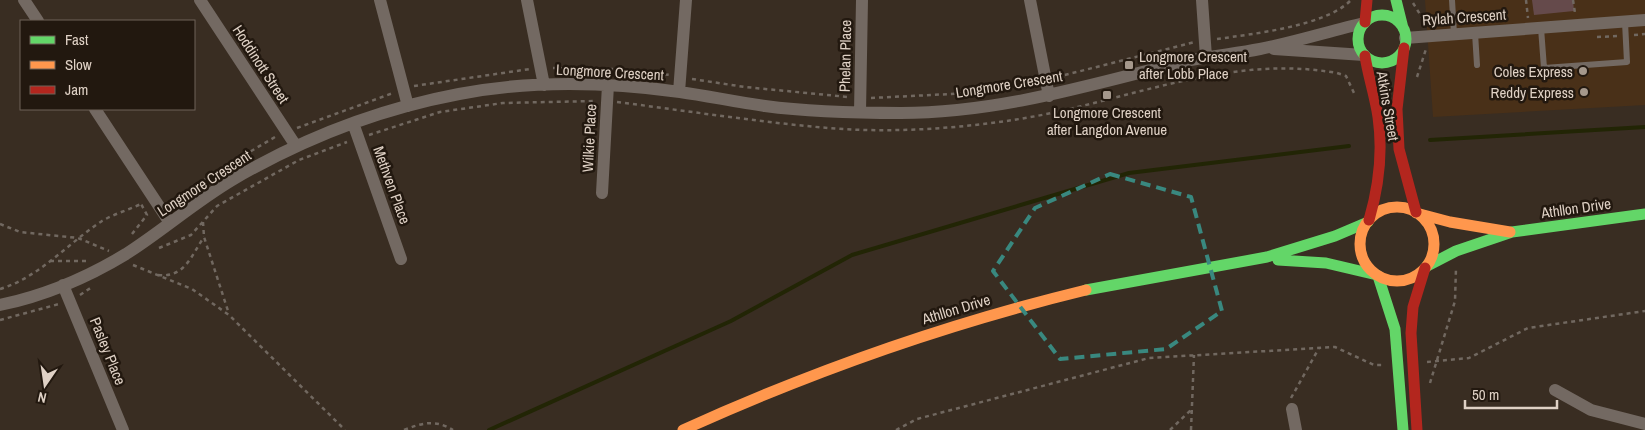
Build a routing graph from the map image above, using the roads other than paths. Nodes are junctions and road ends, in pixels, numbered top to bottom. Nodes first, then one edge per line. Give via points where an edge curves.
1 (24, 0) edge
2 (200, 0) edge
3 (380, 0) edge
4 (527, 0) edge
5 (686, 0) edge
6 (862, 0) edge
7 (1030, 0) edge
8 (1202, 0) edge
9 (1367, 0) edge
10 (1396, 0) edge
11 (1452, 0) edge
12 (37, 20) edge
13 (1645, 20) edge
14 (1365, 22) junction
15 (1625, 22) junction
16 (1541, 28) junction
17 (1475, 33) junction
18 (1454, 34) junction
19 (1404, 38) junction
20 (1261, 49) junction
21 (1364, 55) junction
22 (1206, 57) junction
23 (1477, 65) dead end
24 (608, 84) junction
25 (544, 85) junction
26 (679, 92) junction
27 (1049, 96) junction
28 (408, 106) junction
29 (96, 110) edge
30 (860, 112) junction
31 (353, 123) junction
32 (296, 146) junction
33 (602, 193) dead end
34 (1416, 212) junction
35 (1645, 214) edge
36 (1368, 221) junction
37 (170, 223) junction
38 (1512, 232) junction
39 (401, 258) dead end
40 (1251, 260) junction
41 (1426, 267) junction
42 (1377, 275) junction
43 (63, 285) junction
44 (0, 305) edge
45 (1555, 390) dead end
46 (1292, 409) road end
47 (1645, 424) edge
48 (122, 430) edge
49 (683, 430) edge
50 (1296, 430) edge
51 (1403, 430) edge
52 (1417, 430) edge

1 - 12 street
2 - 32 street, Hoddinott Street
3 - 28 street
4 - 25 street
5 - 26 street
6 - 30 street, Phelan Place
7 - 27 street
8 - 22 street
9 - 14 main road
10 - 19 main road
11 - 18 lane
13 - 15 street, Rylah Crescent
14 - 19 main road via 1376,16 1388,16
14 - 20 street, Longmore Crescent
14 - 21 main road via 1358,39
15 - 16 street, Rylah Crescent
15 - 16 lane via 1627,62 1544,68
16 - 17 street, Rylah Crescent
17 - 18 street, Rylah Crescent
17 - 23 lane
18 - 19 street, Rylah Crescent
19 - 21 main road via 1396,58 1376,63
19 - 34 main road, Atkins Street via 1398,91 1398,135 1403,169
20 - 21 street, Longmore Crescent
20 - 22 street, Longmore Crescent
21 - 36 main road, Atkins Street via 1377,109 1382,158 1380,179
22 - 27 street, Longmore Crescent
24 - 25 street, Longmore Crescent
24 - 26 street, Longmore Crescent
24 - 33 street, Wilkie Place
25 - 28 street, Longmore Crescent via 467,93
26 - 30 street, Longmore Crescent via 766,106
27 - 30 street, Longmore Crescent via 955,110
28 - 31 street, Longmore Crescent
29 - 37 street
31 - 32 street, Longmore Crescent
31 - 39 street, Methven Place
32 - 37 street, Longmore Crescent via 231,181
34 - 36 main road via 1391,208 1382,210
34 - 38 main road, Athllon Drive via 1450,222
34 - 41 main road via 1428,223 1434,237 1433,252
35 - 38 main road, Athllon Drive
36 - 40 main road, Athllon Drive via 1324,242
36 - 42 main road via 1361,236 1361,250 1366,264
37 - 43 street, Longmore Crescent via 129,257 113,258
38 - 41 main road, Athllon Drive via 1456,250
40 - 42 main road, Athllon Drive via 1326,263
40 - 49 main road, Athllon Drive via 1170,272 1090,289 943,329 831,367
41 - 42 main road via 1403,281
41 - 52 main road via 1413,307 1411,333
42 - 51 main road via 1394,329
43 - 44 street, Longmore Crescent
43 - 48 street, Pasley Place
45 - 47 street via 1591,410
46 - 50 street

